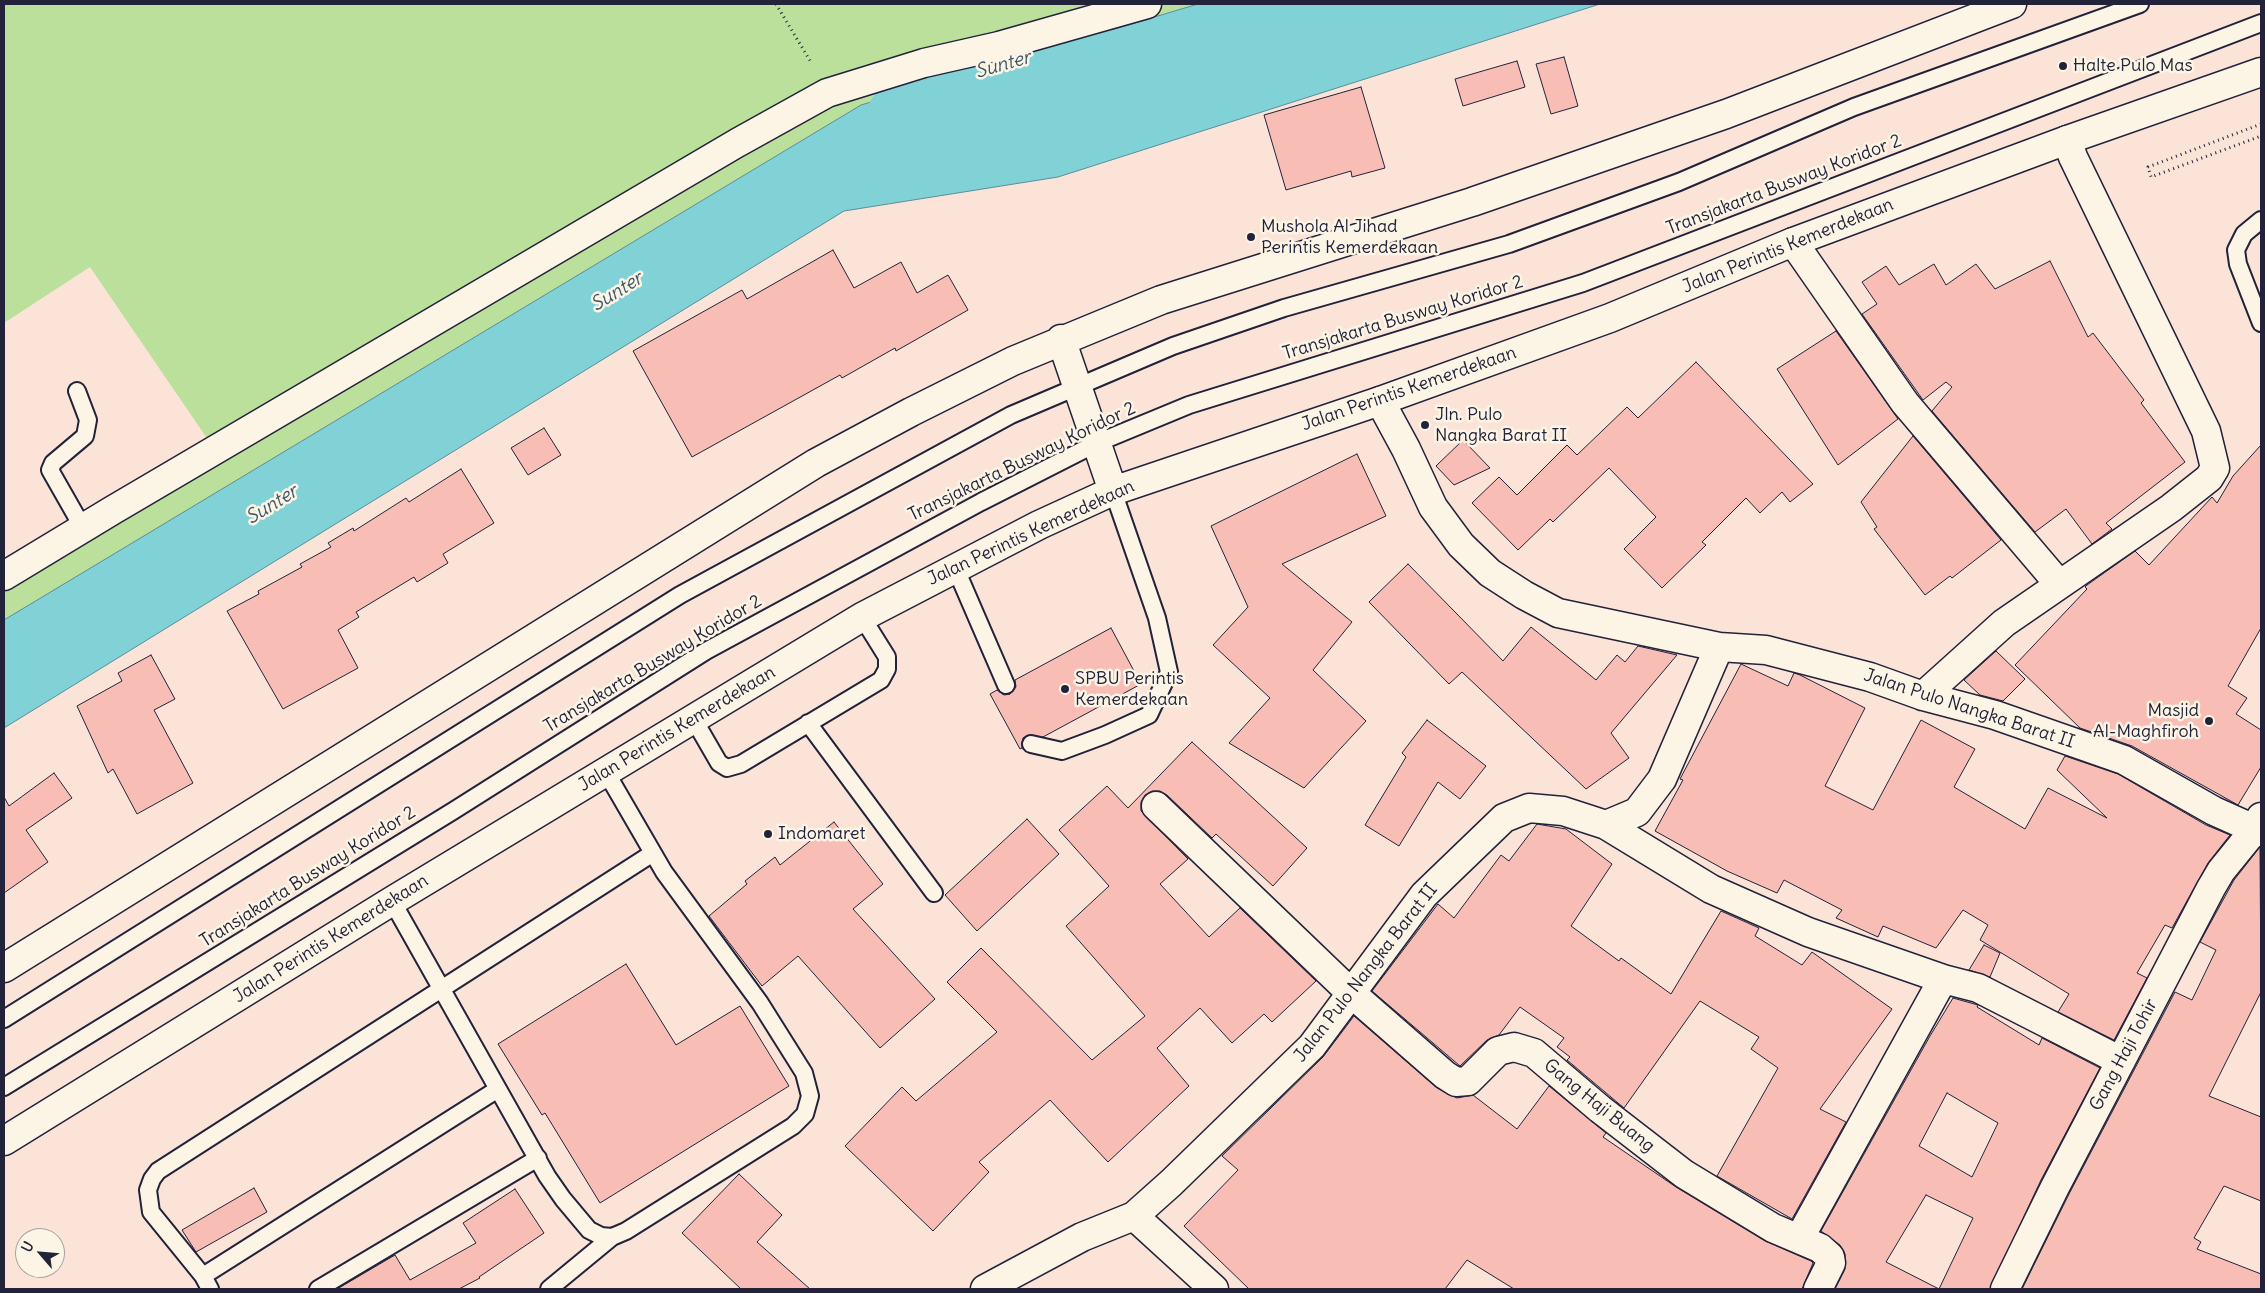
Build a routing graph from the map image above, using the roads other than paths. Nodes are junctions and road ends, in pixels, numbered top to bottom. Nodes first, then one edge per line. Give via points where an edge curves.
1 (1148, 4) edge
2 (2012, 4) edge
3 (2140, 4) edge
4 (2261, 22) edge
5 (2261, 72) edge
6 (2067, 140) junction
7 (2261, 220) edge
8 (1793, 242) junction
9 (2261, 323) edge
10 (1061, 340) junction
11 (1076, 386) junction
12 (77, 391) dead end
13 (1380, 401) junction
14 (1098, 443) junction
15 (1113, 492) junction
16 (83, 528) junction
17 (955, 567) junction
18 (4, 576) edge
19 (2059, 584) junction
20 (862, 617) junction
21 (1719, 647) junction
22 (1006, 684) dead end
23 (1922, 696) junction
24 (693, 718) junction
25 (808, 723) junction
26 (1030, 744) dead end
27 (606, 772) junction
28 (1156, 806) dead end
29 (1606, 826) junction
30 (2259, 826) edge
31 (653, 853) junction
32 (934, 893) dead end
33 (392, 901) junction
34 (4, 968) edge
35 (1943, 979) junction
36 (441, 989) junction
37 (1351, 993) junction
38 (4, 1019) edge
39 (2121, 1061) junction
40 (4, 1087) edge
41 (498, 1088) junction
42 (4, 1140) edge
43 (538, 1158) junction
44 (1134, 1216) junction
45 (612, 1237) junction
46 (1799, 1239) junction
47 (207, 1283) edge
48 (318, 1289) edge
49 (549, 1289) edge
50 (985, 1289) edge
51 (1214, 1289) edge
52 (1818, 1289) edge
53 (2006, 1289) edge

1 - 16 main road via 999,46 924,63 828,93
2 - 10 main road via 1726,114 1472,202 1160,300
3 - 11 lane via 1854,107 1679,182 1509,244 1284,308 1173,346
4 - 14 lane, Transjakarta Busway Koridor 2 via 1583,283 1189,405
5 - 6 main road, Jalan Perintis Kemerdekaan
6 - 8 main road, Jalan Perintis Kemerdekaan
6 - 19 main road via 2206,431 2215,468 2209,478 2171,508
7 - 9 lane via 2244,234 2236,250 2238,264
8 - 13 main road, Jalan Perintis Kemerdekaan via 1610,318
8 - 19 main road via 1905,403
10 - 11 main road
10 - 34 main road via 920,408 816,464
11 - 14 main road
11 - 38 lane via 1011,414 680,595
12 - 16 lane via 88,420 85,436 53,463 50,470
13 - 15 main road, Jalan Perintis Kemerdekaan
13 - 21 main road, Jalan Pulo Nangka Barat II via 1433,507 1461,545 1490,573 1558,613
14 - 15 main road
14 - 40 lane, Transjakarta Busway Koridor 2 via 981,502 706,651
15 - 17 main road, Jalan Perintis Kemerdekaan
15 - 26 lane via 1157,618 1169,672 1149,715 1062,751
16 - 18 main road
17 - 20 main road, Jalan Perintis Kemerdekaan
17 - 22 lane
19 - 23 main road via 2004,624
20 - 24 main road, Jalan Perintis Kemerdekaan
20 - 25 lane via 887,657 887,669 880,680
21 - 23 main road, Jalan Pulo Nangka Barat II via 1766,650 1870,677
21 - 29 main road via 1662,779 1637,812
23 - 30 main road, Jalan Pulo Nangka Barat II via 1995,715 2124,760 2214,811
24 - 25 lane via 718,763 727,768 741,764
24 - 27 main road, Jalan Perintis Kemerdekaan
25 - 32 lane
27 - 31 lane
27 - 33 main road, Jalan Perintis Kemerdekaan
28 - 37 main road, Gang Haji Buang
29 - 35 main road, Jalan Pulo Nangka Barat II via 1711,889 1808,932
29 - 37 main road, Jalan Pulo Nangka Barat II via 1563,811 1530,808 1504,818 1424,895
30 - 39 main road, Gang Haji Tohir via 2220,871
31 - 36 lane
31 - 45 lane via 760,1003 804,1073 810,1096 805,1114 793,1126
33 - 36 lane
33 - 42 main road, Jalan Perintis Kemerdekaan
35 - 39 main road, Jalan Pulo Nangka Barat II via 1978,988
35 - 46 main road
36 - 41 lane
36 - 47 lane via 158,1171 148,1190 151,1212
37 - 44 main road, Jalan Pulo Nangka Barat II via 1293,1067
37 - 46 main road, Gang Haji Buang via 1456,1082 1468,1081 1498,1051 1514,1047 1534,1052 1600,1109 1684,1174 1773,1228
39 - 53 main road, Gang Haji Tohir
41 - 43 lane
41 - 47 lane
43 - 45 lane via 563,1199 589,1230
43 - 48 lane
44 - 50 main road, Jalan Pulo Nangka Barat II via 1082,1237
44 - 51 main road
45 - 49 lane
46 - 52 main road, Gang Haji Buang via 1820,1248 1830,1257 1831,1263

